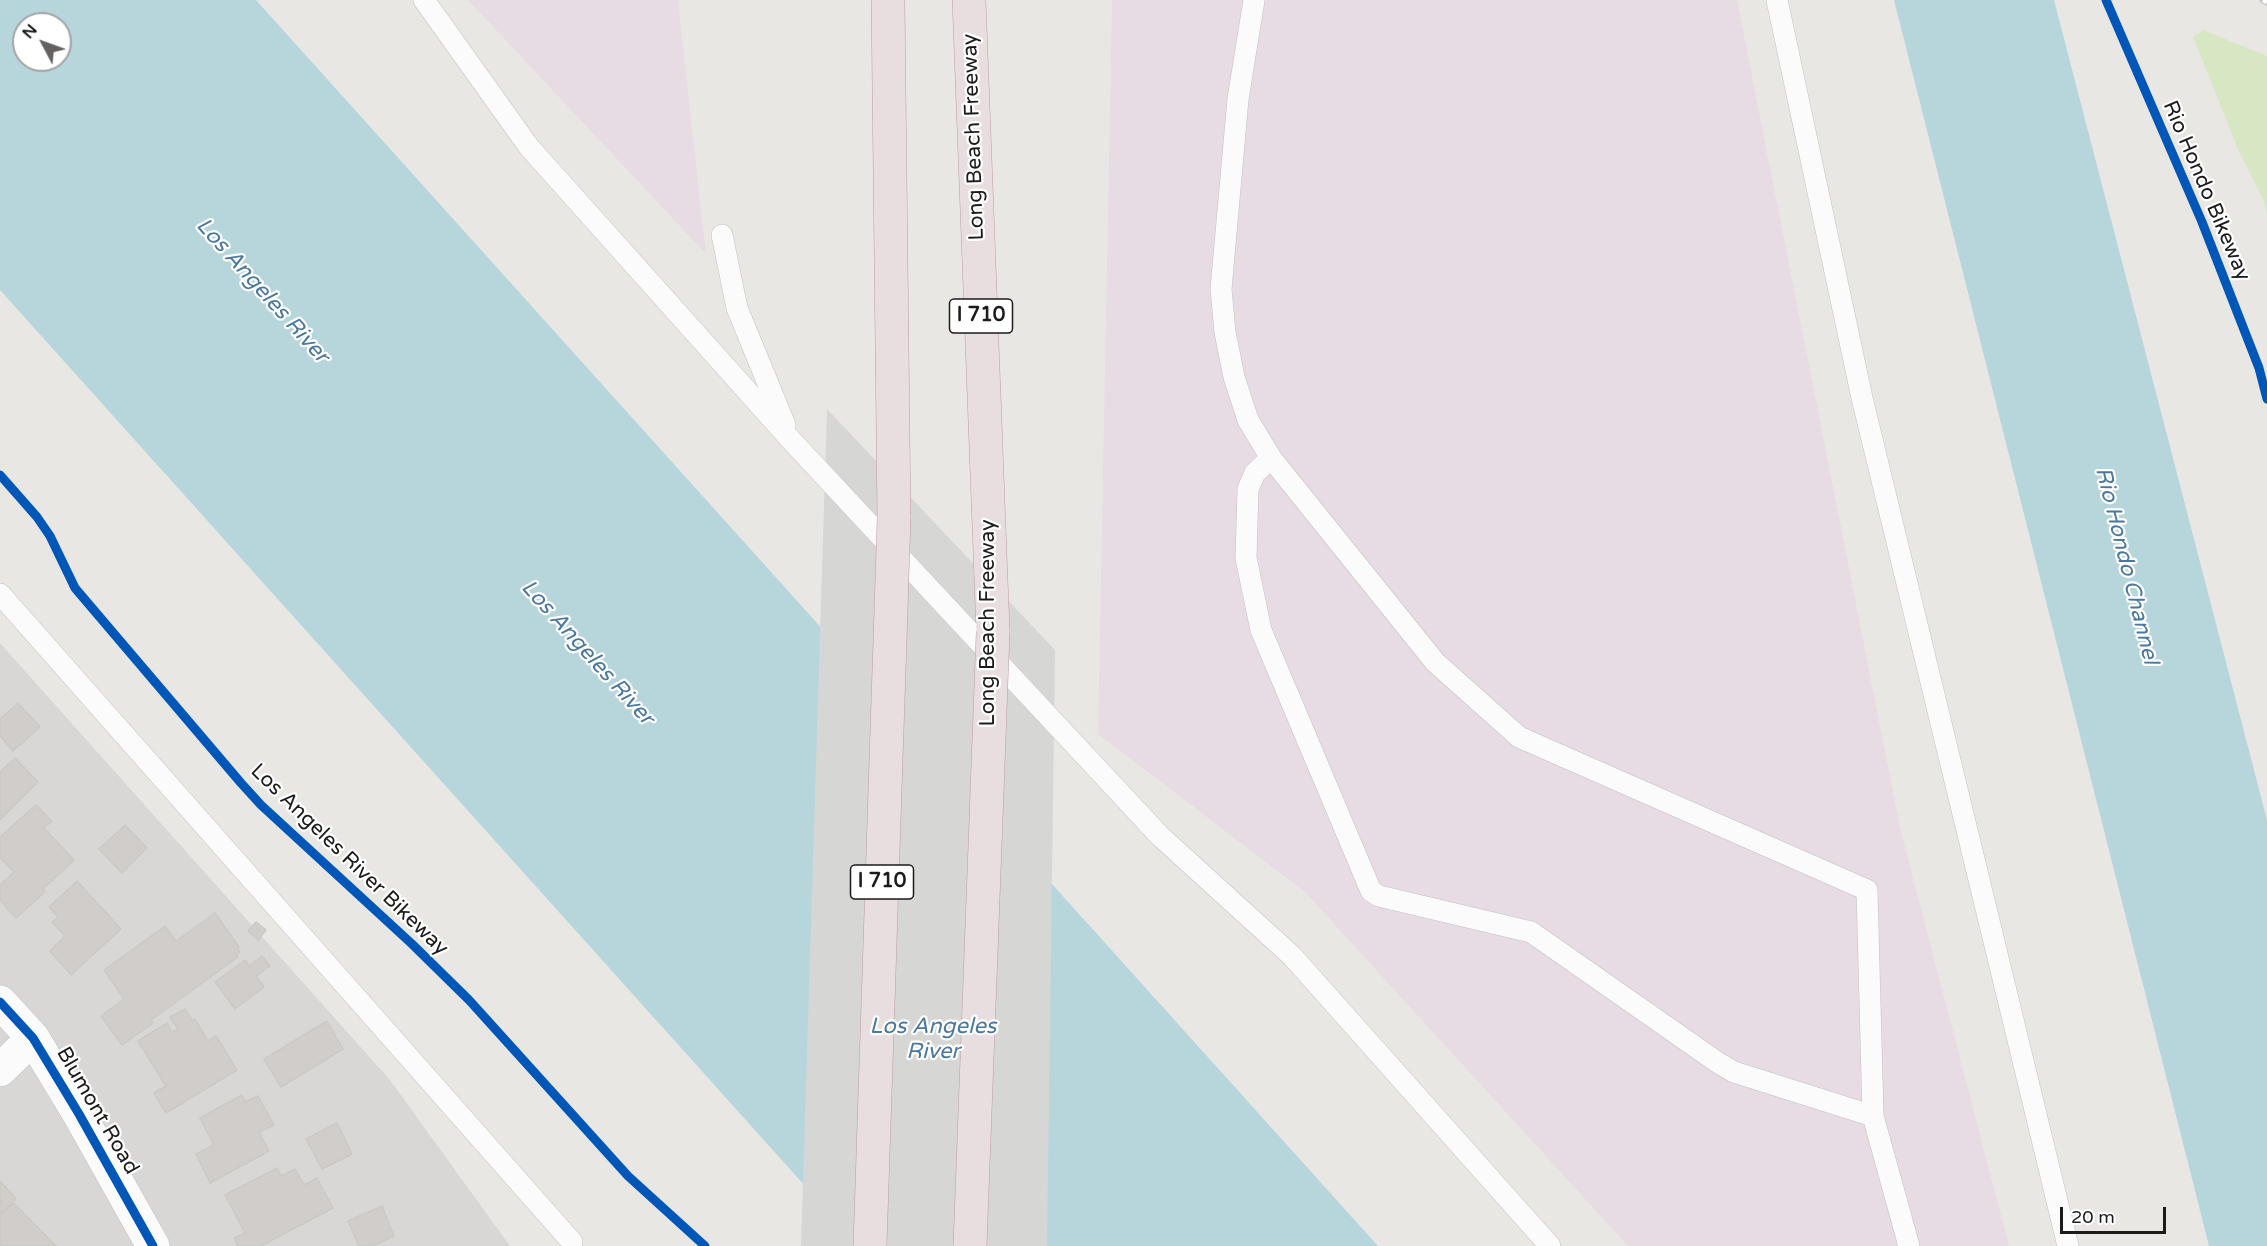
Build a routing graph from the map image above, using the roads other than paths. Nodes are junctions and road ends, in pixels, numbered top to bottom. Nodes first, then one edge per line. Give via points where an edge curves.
1 (424, 0) edge
2 (888, 0) edge
3 (969, 0) edge
4 (1254, 0) edge
5 (1777, 0) edge
6 (722, 235) dead end
7 (791, 440) junction
8 (1271, 458) junction
9 (0, 594) edge
10 (0, 1002) edge
11 (33, 1038) junction
12 (0, 1070) edge
13 (1873, 1116) junction
14 (572, 1242) dead end
15 (153, 1246) edge
16 (870, 1246) edge
17 (970, 1246) edge
18 (1550, 1246) edge
19 (1909, 1246) edge
20 (2068, 1246) edge

1 - 7 lane via 530,147
2 - 16 highway, I 710, bridge via 894,518
3 - 17 highway, Long Beach Freeway / I 710, bridge via 993,632
4 - 8 lane via 1238,99 1221,289 1234,377 1248,420
5 - 20 lane via 1864,409
6 - 7 lane via 737,308
7 - 18 lane via 1160,836 1292,956
8 - 13 lane via 1435,662 1519,737 1867,890
8 - 13 lane via 1255,473 1248,489 1246,558 1261,630 1371,891 1531,932 1734,1072
9 - 14 lane
10 - 11 street, Blumont Road
11 - 12 street
11 - 15 street, Blumont Road
13 - 19 lane

